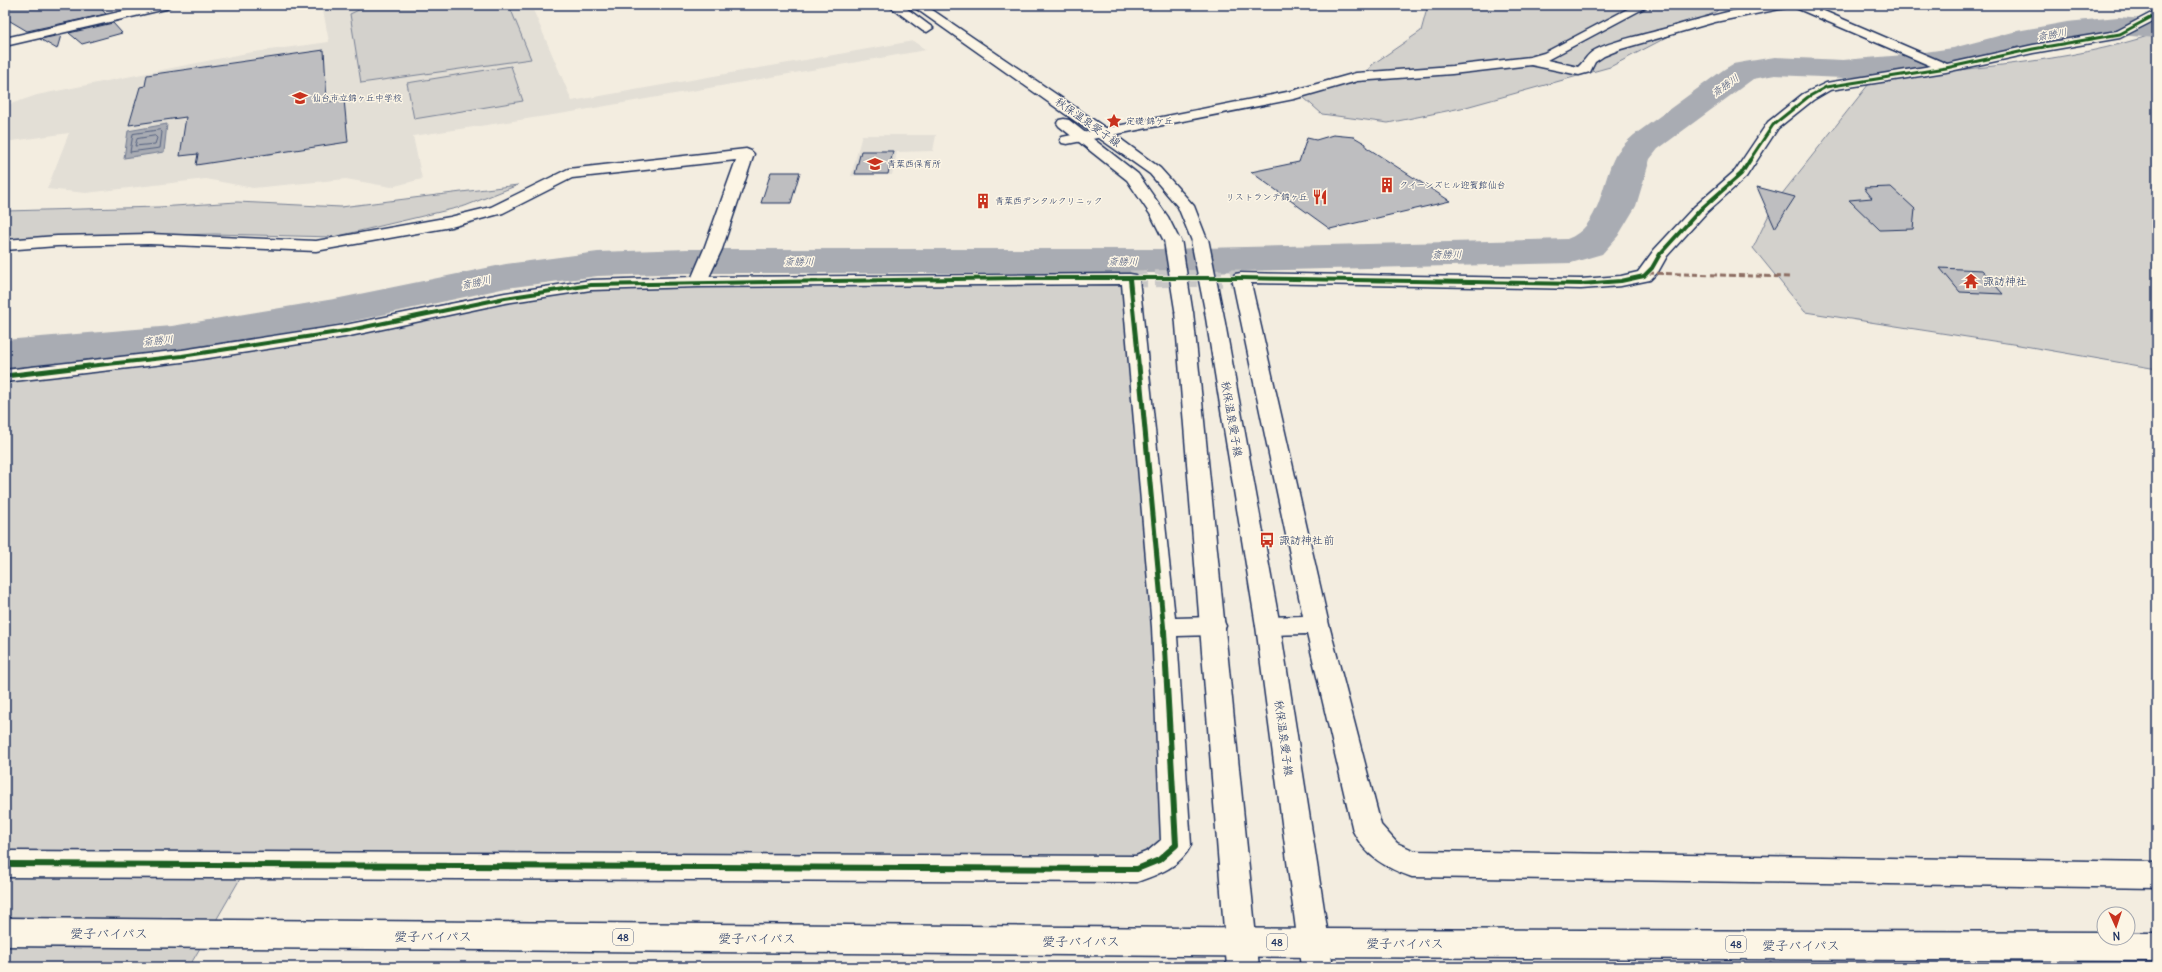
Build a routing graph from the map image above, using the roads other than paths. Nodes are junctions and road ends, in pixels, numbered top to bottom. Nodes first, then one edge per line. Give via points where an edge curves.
1 (166, 5) edge
2 (894, 5) edge
3 (917, 5) edge
4 (1644, 5) edge
5 (1781, 5) edge
6 (1800, 5) edge
7 (2157, 14) edge
8 (5, 42) edge
9 (1531, 61) junction
10 (1942, 66) junction
11 (988, 71) dead end
12 (1051, 115) dead end
13 (1102, 132) junction
14 (1083, 136) junction
15 (1067, 140) dead end
16 (5, 245) edge
17 (699, 279) junction
18 (5, 376) edge
19 (1317, 625) junction
20 (1214, 626) junction
21 (1268, 626) junction
22 (1164, 627) junction
23 (5, 864) edge
24 (2157, 875) edge
25 (5, 932) edge
26 (2157, 947) edge
27 (1242, 955) edge
28 (1316, 955) edge

1 - 8 main road
2 - 11 main road
3 - 13 main road, 秋保温泉愛子線
4 - 9 main road via 1549,56
5 - 9 main road via 1616,46 1599,53 1579,71
6 - 10 main road
7 - 10 main road via 2123,32
9 - 13 main road via 1356,77 1294,95
10 - 19 main road via 1826,87 1808,97 1773,124 1741,174 1700,210 1660,254 1644,276 1621,281 1581,284 1241,278
12 - 14 main road, 秋保温泉愛子線
13 - 14 main road
13 - 21 main road, 秋保温泉愛子線, bridge via 1155,171 1172,189 1186,206 1200,242
14 - 15 main road
14 - 20 main road, 秋保温泉愛子線, bridge via 1133,177 1160,217 1173,243 1184,312
16 - 17 main road via 150,239 316,246 369,238 497,210 568,174 746,154 713,249
17 - 18 main road via 591,285 505,298 345,331 182,356
17 - 22 main road via 1130,279
19 - 21 main road
19 - 24 main road via 1368,831 1387,852 1412,864
20 - 22 main road
20 - 27 main road, 秋保温泉愛子線
21 - 28 main road, 秋保温泉愛子線
22 - 23 main road via 1176,845 1159,860 1137,869
25 - 27 main road, 愛子バイパス / 48
26 - 28 main road, 愛子バイパス / 48
27 - 28 main road, 愛子バイパス / 48

